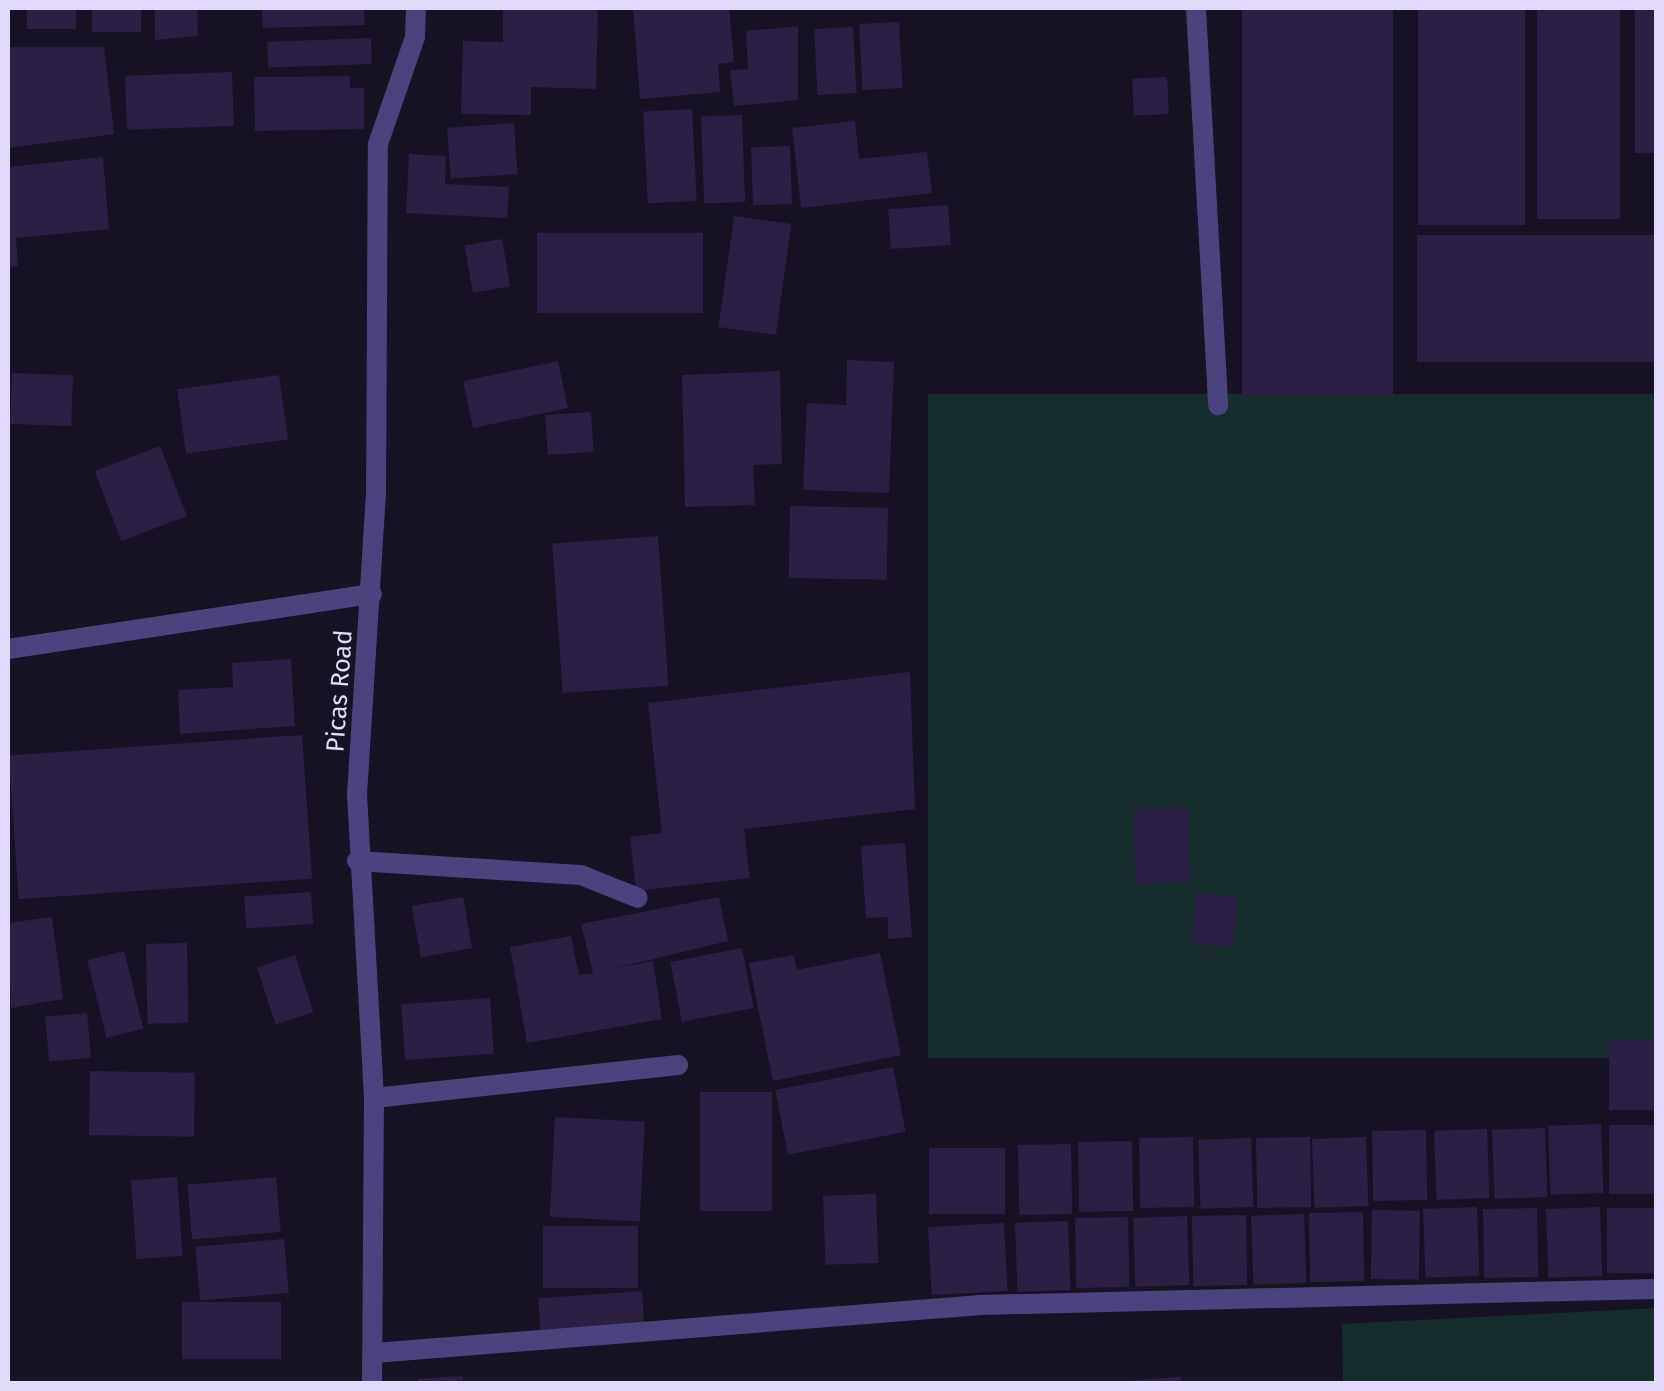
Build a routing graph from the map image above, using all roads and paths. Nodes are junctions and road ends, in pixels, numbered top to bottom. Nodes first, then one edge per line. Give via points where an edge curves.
1 (416, 8) edge
2 (1196, 8) edge
3 (1218, 405) dead end
4 (372, 594) junction
5 (8, 649) edge
6 (357, 861) junction
7 (638, 898) dead end
8 (678, 1065) dead end
9 (374, 1098) junction
10 (1656, 1289) edge
11 (374, 1353) junction
12 (372, 1384) edge

1 - 4 street, Picas Road via 415,36 378,144
2 - 3 street
4 - 5 street
4 - 6 street, Picas Road
6 - 7 street via 582,875
6 - 9 street, Picas Road
8 - 9 street
9 - 11 street, Picas Road
10 - 11 street via 981,1305
11 - 12 street, Picas Road

